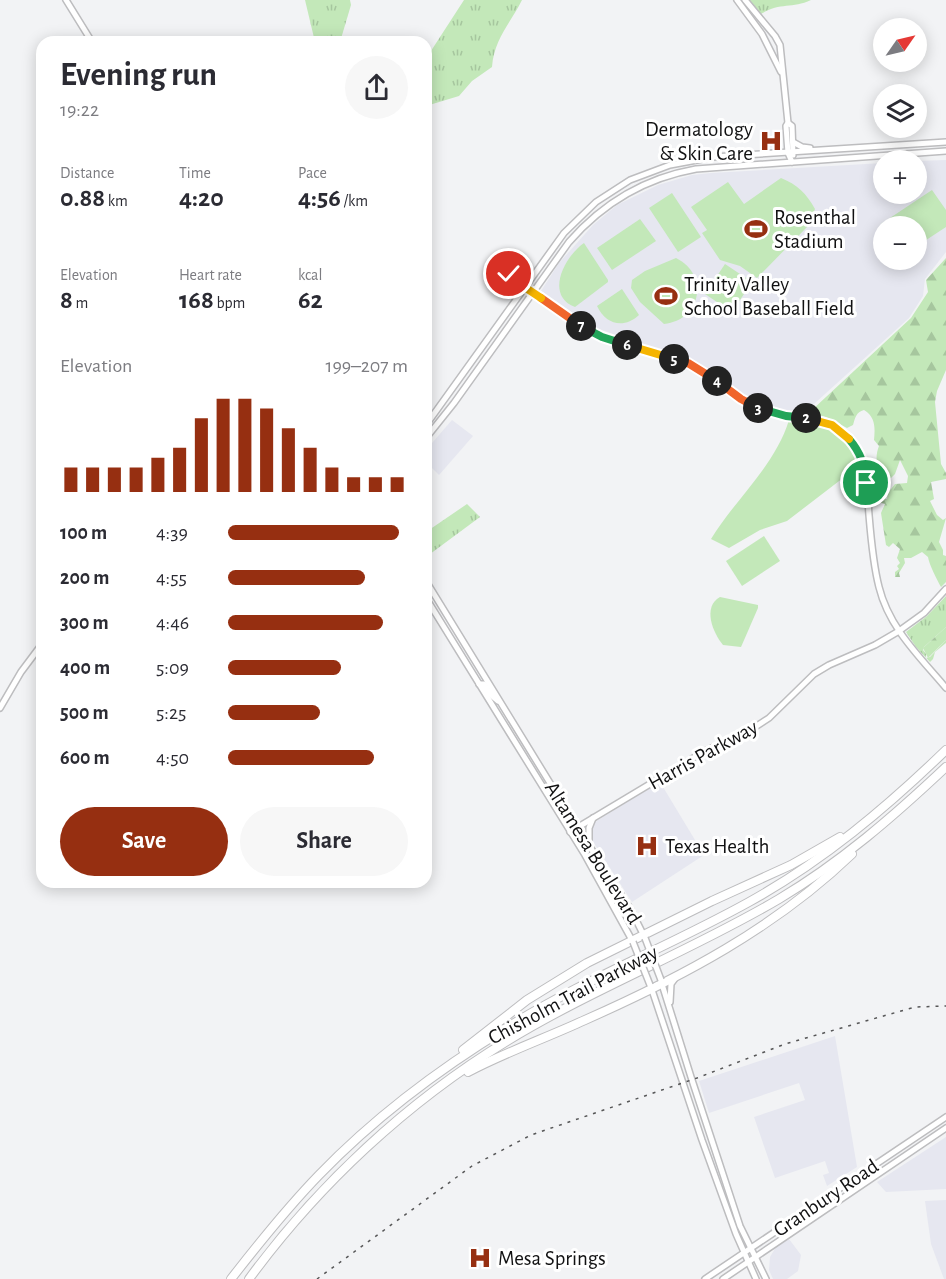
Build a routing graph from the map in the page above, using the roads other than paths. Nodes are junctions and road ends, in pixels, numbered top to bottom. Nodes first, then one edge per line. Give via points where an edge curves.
1 (66, 0) edge
2 (737, 0) edge
3 (745, 0) edge
4 (773, 34) junction
5 (88, 36) edge
6 (764, 39) junction
7 (783, 76) junction
8 (788, 123) junction
9 (793, 142) junction
10 (946, 142) edge
11 (830, 149) junction
12 (946, 151) edge
13 (791, 152) junction
14 (792, 162) junction
15 (505, 272) dead end
16 (524, 287) junction
17 (532, 292) junction
18 (432, 417) edge
19 (432, 431) edge
20 (946, 589) edge
21 (432, 591) edge
22 (432, 608) edge
23 (899, 631) junction
24 (36, 652) edge
25 (479, 684) junction
26 (946, 688) edge
27 (500, 702) junction
28 (0, 708) edge
29 (946, 750) edge
30 (946, 767) edge
31 (900, 794) junction
32 (593, 818) junction
33 (885, 824) junction
34 (577, 828) junction
35 (570, 832) junction
36 (589, 845) junction
37 (590, 863) junction
38 (610, 879) junction
39 (602, 884) junction
40 (631, 910) junction
41 (644, 936) junction
42 (632, 941) junction
43 (678, 975) junction
44 (662, 981) junction
45 (651, 986) junction
46 (670, 1007) junction
47 (662, 1022) junction
48 (679, 1037) junction
49 (431, 1077) junction
50 (438, 1089) junction
51 (946, 1117) edge
52 (946, 1128) edge
53 (708, 1129) junction
54 (699, 1132) junction
55 (923, 1133) junction
56 (928, 1140) junction
57 (803, 1214) junction
58 (807, 1221) junction
59 (750, 1249) junction
60 (744, 1253) junction
61 (754, 1257) junction
62 (747, 1262) junction
63 (231, 1279) edge
64 (249, 1279) edge
65 (705, 1279) edge
66 (723, 1279) edge
67 (756, 1279) edge
68 (766, 1279) edge

1 - 5 main road
2 - 6 main road
3 - 4 main road
4 - 6 main road
4 - 7 main road via 781,52
6 - 7 main road
7 - 8 main road
8 - 9 main road via 792,126
8 - 13 main road
9 - 11 main road via 805,148
9 - 13 main road
10 - 11 main road
11 - 13 main road
12 - 14 main road
13 - 14 main road
13 - 16 main road via 683,161 630,180 572,223
14 - 17 main road via 696,169 642,185 590,220
15 - 16 main road
16 - 17 main road
16 - 18 main road
17 - 19 main road
17 - 23 main road via 602,337 688,363 754,407 818,420 842,432 864,463 874,564 883,600
20 - 23 main road, Harris Parkway via 924,613
21 - 27 main road, Altamesa Boulevard
22 - 25 main road, Altamesa Boulevard
23 - 26 main road
23 - 32 main road, Harris Parkway via 819,671 769,718
24 - 28 main road
25 - 27 main road via 484,684
25 - 35 main road, Altamesa Boulevard
27 - 34 main road, Altamesa Boulevard
29 - 31 highway, Chisholm Trail Parkway
30 - 33 highway, Chisholm Trail Parkway
31 - 41 highway via 805,858
31 - 49 highway, Chisholm Trail Parkway via 838,844 776,886 531,1013
32 - 34 main road, Harris Parkway
32 - 36 main road
33 - 43 highway via 785,912
33 - 50 highway, Chisholm Trail Parkway via 775,901 524,1031
34 - 35 main road, Harris Parkway
34 - 36 main road, Altamesa Boulevard
35 - 37 main road, Altamesa Boulevard
36 - 38 main road, Altamesa Boulevard
37 - 38 main road
37 - 39 main road, Altamesa Boulevard
38 - 40 main road, Altamesa Boulevard
39 - 40 main road via 609,884
39 - 42 main road, Altamesa Boulevard
40 - 41 main road, Altamesa Boulevard
41 - 42 highway
41 - 44 main road, Altamesa Boulevard, bridge
42 - 45 main road, Altamesa Boulevard, bridge
42 - 49 highway via 558,979
43 - 44 highway
43 - 46 main road via 671,984
44 - 45 highway
44 - 46 main road, Altamesa Boulevard
45 - 47 main road, Altamesa Boulevard
45 - 50 highway
46 - 48 main road, Altamesa Boulevard
47 - 48 main road via 672,1036
47 - 54 main road, Altamesa Boulevard
48 - 53 main road, Altamesa Boulevard
49 - 63 highway, Chisholm Trail Parkway via 320,1174
50 - 64 highway, Chisholm Trail Parkway via 376,1138 338,1175
51 - 55 main road, Granbury Road
52 - 56 main road, Granbury Road
53 - 54 main road
53 - 59 main road, Altamesa Boulevard
54 - 60 main road, Altamesa Boulevard
55 - 56 main road
55 - 57 main road, Granbury Road
56 - 58 main road, Granbury Road
57 - 58 main road
57 - 59 main road, Granbury Road
58 - 61 main road, Granbury Road
59 - 60 main road, Granbury Road
59 - 61 main road, Altamesa Boulevard
60 - 62 main road, Altamesa Boulevard
60 - 65 main road, Granbury Road
61 - 62 main road, Granbury Road
61 - 68 main road, Altamesa Boulevard
62 - 66 main road, Granbury Road
62 - 67 main road, Altamesa Boulevard

